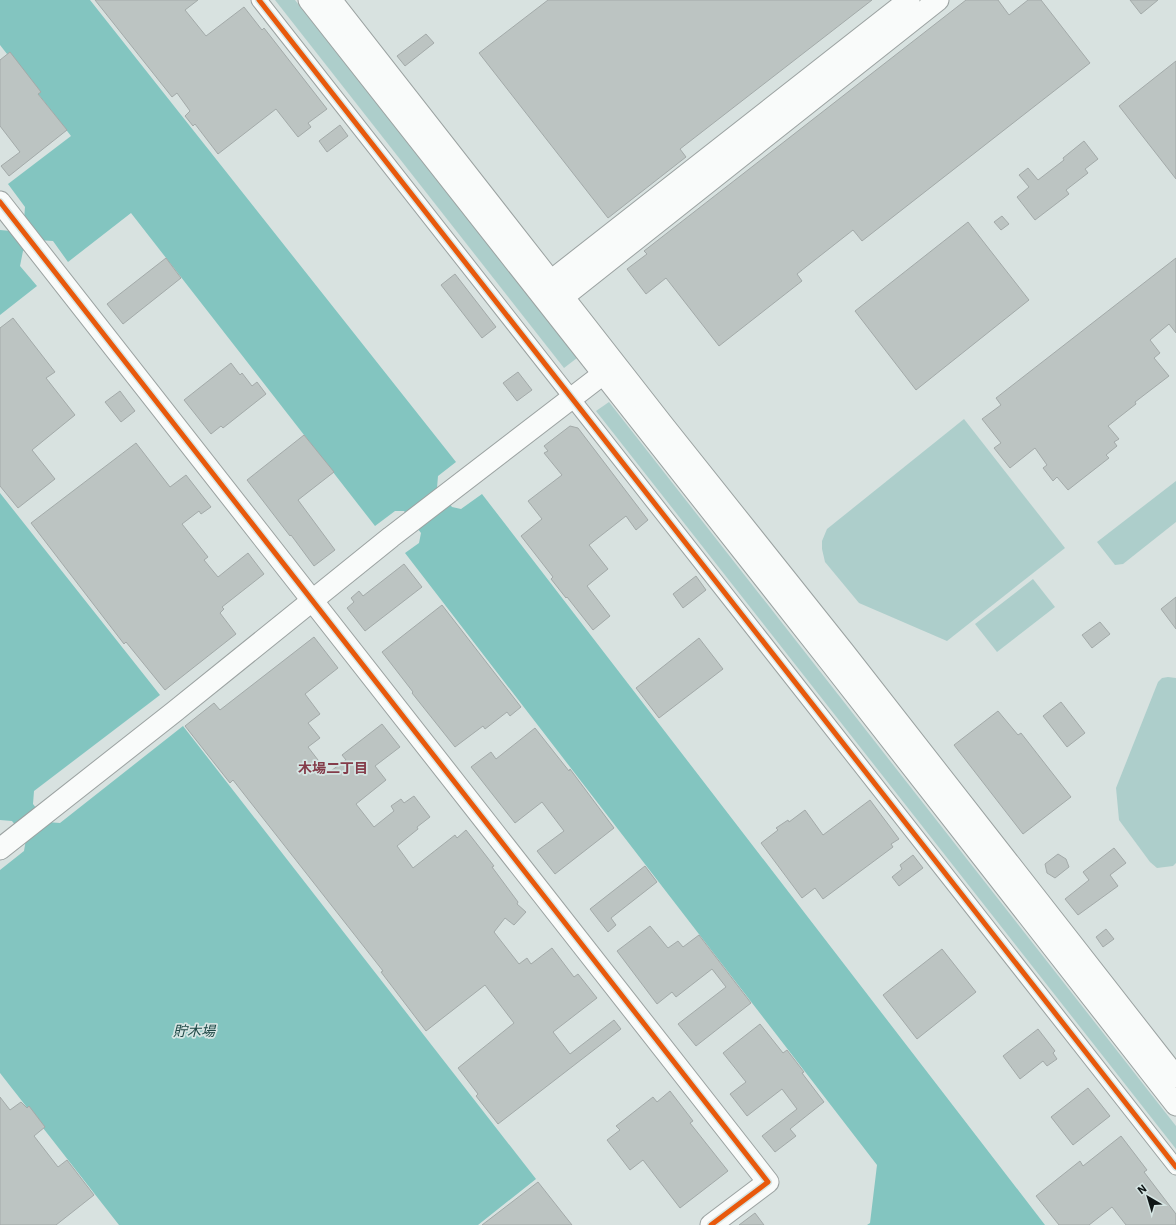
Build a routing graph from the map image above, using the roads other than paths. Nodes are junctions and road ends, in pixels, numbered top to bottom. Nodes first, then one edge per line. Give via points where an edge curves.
1 (259, 0) edge
2 (310, 0) edge
3 (331, 0) edge
4 (909, 0) edge
5 (938, 0) edge
6 (0, 202) edge
7 (551, 294) junction
8 (603, 374) junction
9 (572, 398) junction
10 (314, 601) junction
11 (1, 848) edge
12 (1176, 1077) edge
13 (1176, 1105) edge
14 (1176, 1167) edge
15 (711, 1225) edge

1 - 9 street
2 - 7 street
3 - 7 street
4 - 7 street
5 - 7 street
6 - 10 street
7 - 8 street
7 - 12 street via 664,426 840,646
8 - 9 street
8 - 13 street
9 - 10 street via 391,537
9 - 14 street
10 - 11 street
10 - 15 street via 768,1182

